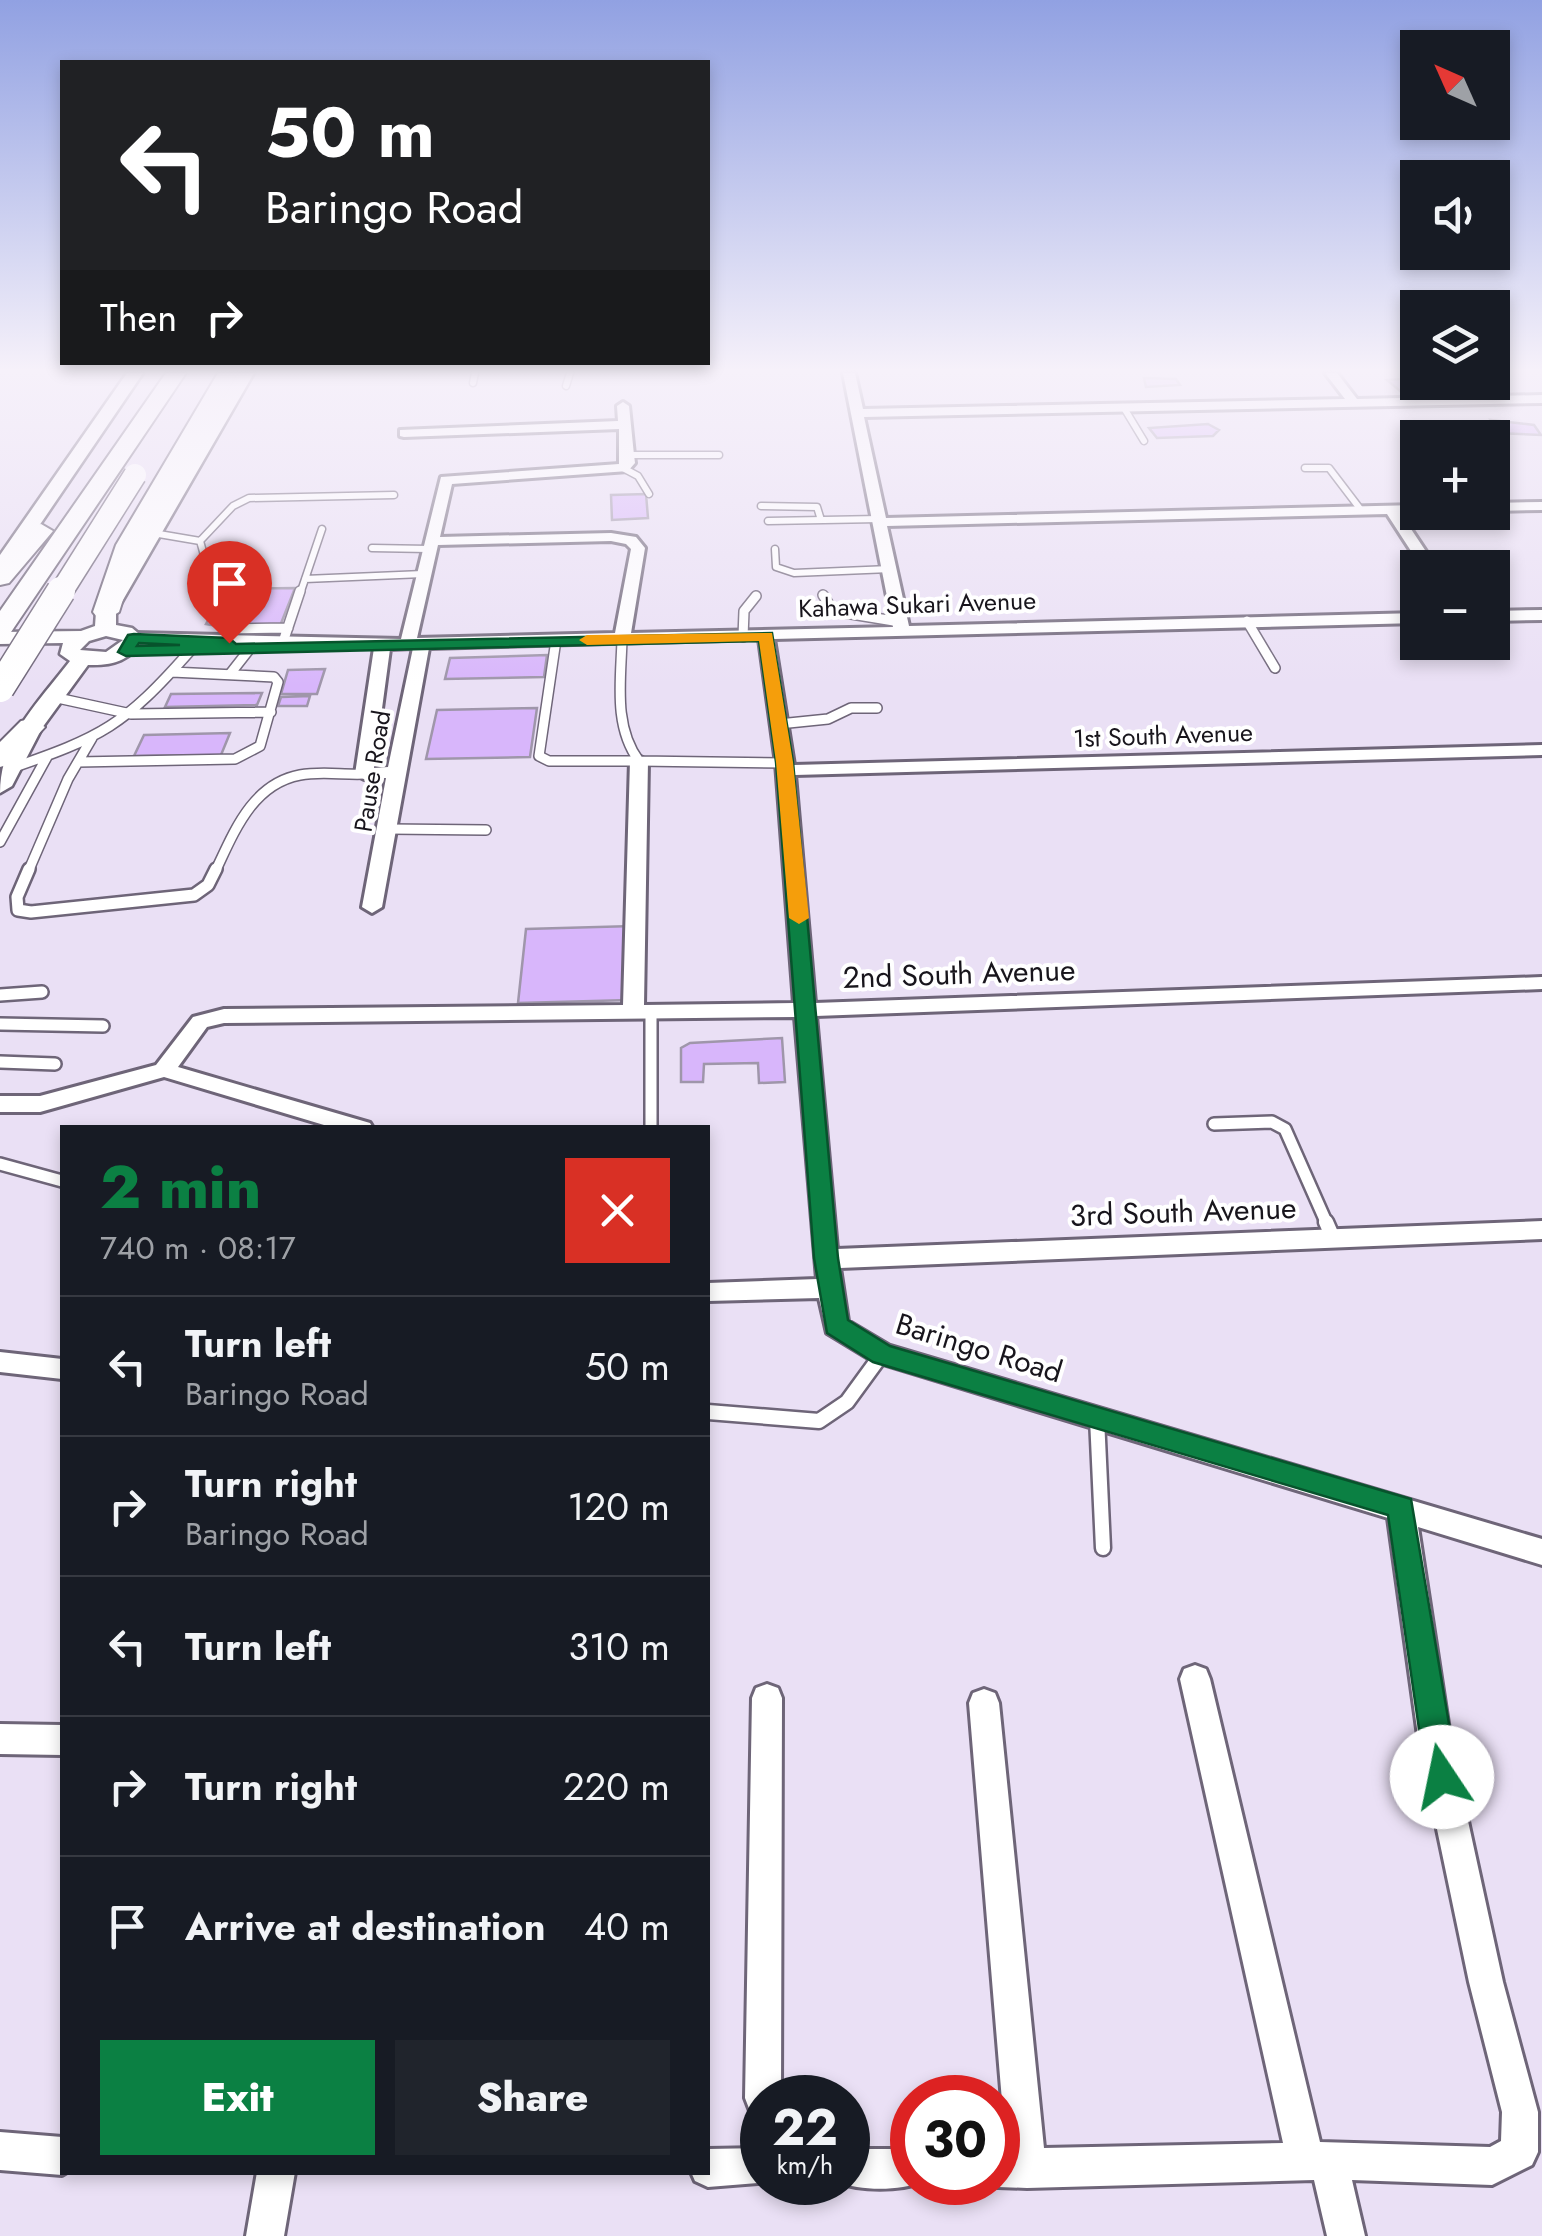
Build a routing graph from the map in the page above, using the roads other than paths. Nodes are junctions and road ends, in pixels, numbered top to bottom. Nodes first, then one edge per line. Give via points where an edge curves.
1 (64, 477) edge
2 (80, 477) edge
3 (100, 477) edge
4 (134, 477) edge
5 (168, 477) edge
6 (185, 477) edge
7 (471, 477) edge
8 (639, 477) edge
9 (870, 477) edge
10 (1336, 477) edge
11 (394, 494) dead end
12 (649, 494) dead end
13 (761, 506) dead end
14 (1542, 506) edge
15 (1510, 507) edge
16 (1361, 510) junction
17 (1391, 510) junction
18 (1400, 510) edge
19 (821, 520) junction
20 (879, 520) junction
21 (768, 521) dead end
22 (322, 528) dead end
23 (153, 532) junction
24 (200, 540) junction
25 (430, 545) junction
26 (372, 548) dead end
27 (775, 548) dead end
28 (1418, 550) edge
29 (890, 569) junction
30 (0, 570) edge
31 (423, 574) junction
32 (0, 578) edge
33 (305, 578) junction
34 (823, 594) dead end
35 (756, 596) dead end
36 (1510, 616) edge
37 (1542, 616) edge
38 (1400, 618) edge
39 (105, 621) junction
40 (1247, 622) junction
41 (901, 627) junction
42 (0, 630) edge
43 (286, 635) junction
44 (227, 636) junction
45 (754, 636) junction
46 (0, 638) edge
47 (622, 639) junction
48 (556, 640) junction
49 (415, 643) junction
50 (383, 644) junction
51 (130, 645) junction
52 (358, 645) junction
53 (0, 648) edge
54 (78, 648) junction
55 (190, 651) junction
56 (248, 651) junction
57 (1275, 668) dead end
58 (172, 672) junction
59 (230, 674) junction
60 (0, 688) edge
61 (53, 698) junction
62 (877, 708) dead end
63 (271, 712) junction
64 (131, 714) junction
65 (779, 724) junction
66 (31, 727) joint
67 (92, 738) junction
68 (1542, 750) edge
69 (48, 755) junction
70 (638, 761) junction
71 (78, 762) junction
72 (784, 766) junction
73 (3, 771) edge
74 (397, 772) junction
75 (364, 774) junction
76 (390, 829) junction
77 (486, 830) dead end
78 (0, 842) edge
79 (372, 906) dead end
80 (1542, 983) edge
81 (42, 992) dead end
82 (0, 995) edge
83 (808, 1010) junction
84 (642, 1011) junction
85 (0, 1024) edge
86 (103, 1026) dead end
87 (0, 1062) edge
88 (55, 1064) dead end
89 (164, 1070) junction
90 (0, 1104) edge
91 (1214, 1124) dead end
92 (352, 1125) edge
93 (650, 1125) edge
94 (0, 1164) edge
95 (60, 1180) edge
96 (1542, 1230) edge
97 (1333, 1238) junction
98 (826, 1258) junction
99 (831, 1288) junction
100 (710, 1292) edge
101 (882, 1354) junction
102 (0, 1362) edge
103 (60, 1369) edge
104 (710, 1412) edge
105 (1097, 1418) junction
106 (1401, 1507) junction
107 (1103, 1548) dead end
108 (1542, 1552) edge
109 (1195, 1679) dead end
110 (767, 1698) dead end
111 (984, 1702) dead end
112 (0, 1740) edge
113 (60, 1740) edge
114 (763, 2075) edge
115 (1006, 2075) edge
116 (0, 2152) edge
117 (60, 2156) edge
118 (1317, 2161) junction
119 (740, 2167) edge
120 (710, 2168) edge
121 (1020, 2169) edge
122 (276, 2175) edge
123 (265, 2236) edge
124 (1346, 2236) edge

1 - 30 main road
2 - 32 highway
3 - 42 highway
4 - 60 highway, bridge
5 - 39 highway via 128,545
6 - 23 main road
7 - 25 street, Pause Road via 446,480
8 - 12 lane
9 - 20 street
10 - 16 lane
11 - 24 lane via 249,498
13 - 19 lane via 817,507
14 - 15 street
16 - 17 street
16 - 20 street
17 - 18 street
17 - 28 street
19 - 20 lane
19 - 21 lane
20 - 29 street
22 - 33 lane
23 - 24 lane
23 - 39 main road
24 - 44 lane
25 - 26 lane
25 - 31 street, Pause Road
25 - 47 street via 631,540 638,548
27 - 29 lane via 782,571
29 - 41 street
31 - 33 lane
31 - 49 street, Pause Road
33 - 43 lane
34 - 41 lane via 832,611
35 - 45 lane via 744,611
36 - 37 street
38 - 40 street, Kahawa Sukari Avenue
39 - 51 main road via 125,632
39 - 54 main road
40 - 41 street, Kahawa Sukari Avenue
40 - 57 lane
41 - 45 street, Kahawa Sukari Avenue
43 - 44 street, Kahawa Sukari Avenue
43 - 52 street, Kahawa Sukari Avenue
44 - 51 street, Kahawa Sukari Avenue
45 - 47 street, Kahawa Sukari Avenue
45 - 65 street, Baringo Road
46 - 54 main road
47 - 48 street, Kahawa Sukari Avenue
47 - 70 lane via 622,720
48 - 49 street, Kahawa Sukari Avenue
48 - 70 lane via 539,756
49 - 50 street, Kahawa Sukari Avenue
49 - 74 street, Pause Road
50 - 52 street, Kahawa Sukari Avenue
50 - 75 street
51 - 54 main road
51 - 55 street, Kahawa Sukari Avenue
52 - 56 street, Kahawa Sukari Avenue
53 - 54 main road
54 - 61 main road
55 - 56 street, Kahawa Sukari Avenue
55 - 58 lane
56 - 59 lane
58 - 59 lane
58 - 64 lane
59 - 63 lane via 274,677
61 - 64 lane
61 - 66 main road
62 - 65 lane
63 - 64 lane
63 - 71 lane via 260,746 235,759
64 - 67 lane
65 - 72 street, Baringo Road
66 - 73 highway
67 - 69 lane
67 - 71 lane
68 - 72 street, 1st South Avenue
69 - 73 lane
69 - 78 lane
70 - 72 lane
70 - 84 street
71 - 75 lane via 17,897 18,910 194,895 208,885 258,792 301,775
72 - 83 street, Baringo Road
74 - 75 street
74 - 76 street, Pause Road
76 - 77 lane
76 - 79 street, Pause Road
80 - 83 street, 2nd South Avenue
81 - 82 lane
83 - 84 street, 2nd South Avenue
83 - 98 street, Baringo Road
84 - 89 street, 2nd South Avenue via 224,1016 200,1022
84 - 93 lane
85 - 86 lane
87 - 88 lane
89 - 90 street via 40,1104
89 - 92 street
91 - 97 lane via 1272,1122 1285,1129
94 - 95 lane
96 - 97 street, 3rd South Avenue
97 - 98 street, 3rd South Avenue
98 - 99 street, Baringo Road
99 - 100 street
99 - 101 street, Baringo Road via 836,1326
101 - 104 lane via 831,1417
101 - 105 street, Baringo Road
102 - 103 street
105 - 106 street, Baringo Road
105 - 107 lane
106 - 108 street, Baringo Road
106 - 118 street via 1434,1743 1520,2112 1519,2152 1492,2166
109 - 118 street
110 - 114 street
111 - 115 street
112 - 113 street
116 - 117 street
118 - 121 street
118 - 124 street
119 - 120 street
122 - 123 street

